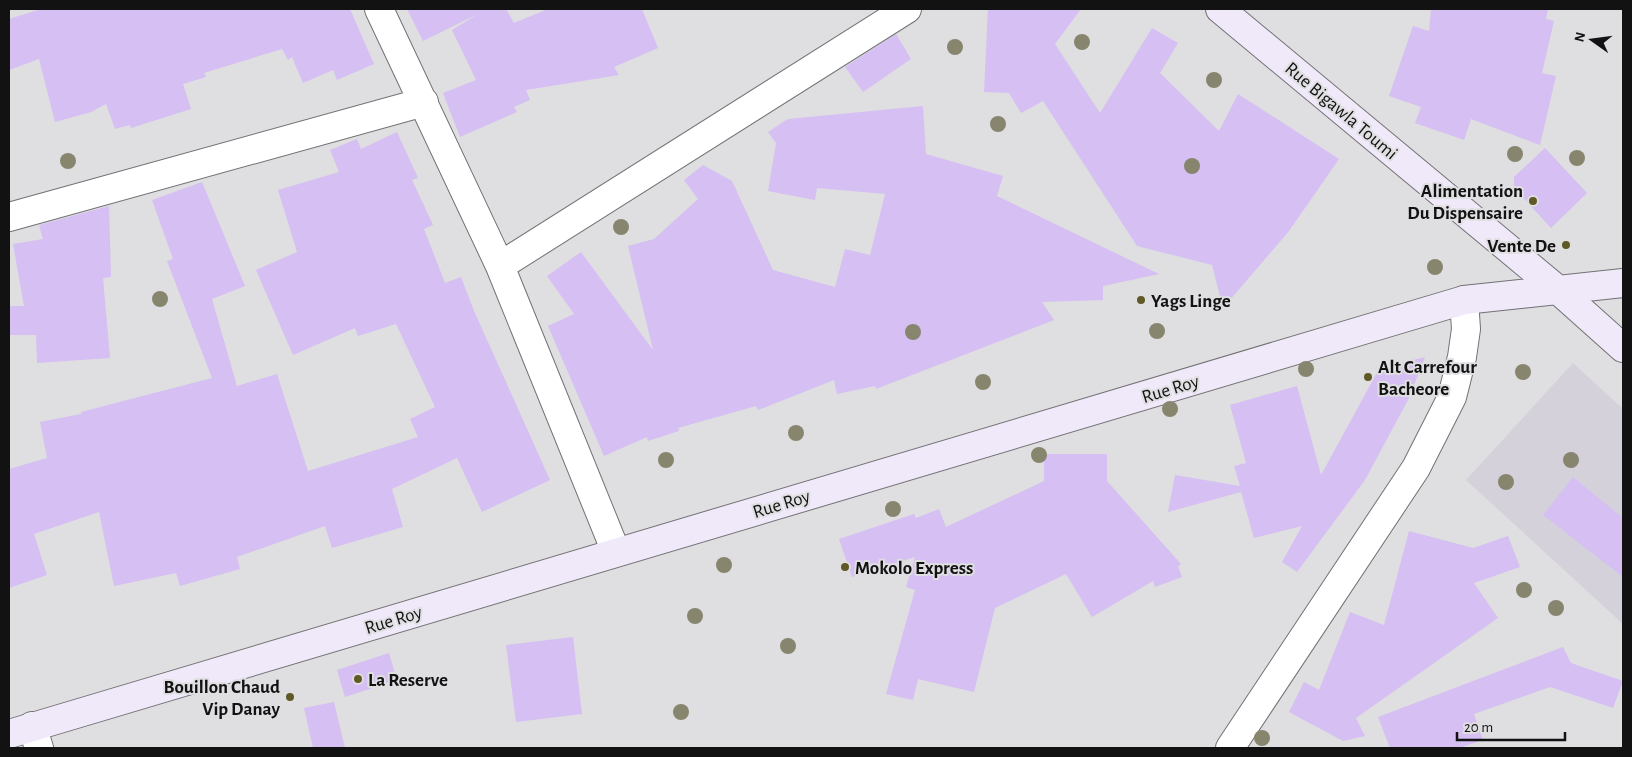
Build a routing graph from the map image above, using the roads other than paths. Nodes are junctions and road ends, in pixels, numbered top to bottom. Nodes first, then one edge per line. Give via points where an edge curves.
1 (379, 9) edge
2 (907, 9) edge
3 (1220, 9) edge
4 (424, 102) junction
5 (9, 217) edge
6 (500, 266) junction
7 (1623, 283) edge
8 (1557, 289) junction
9 (1464, 300) junction
10 (1623, 348) edge
11 (616, 552) junction
12 (27, 736) edge
13 (1230, 748) edge

1 - 4 street
2 - 6 street
3 - 8 main road, Rue Bigawla Toumi
4 - 5 street
4 - 6 street
6 - 11 street
7 - 8 main road, Rue Roy
8 - 9 main road, Rue Roy
8 - 10 main road, Rue Bigawla Toumi
9 - 11 main road, Rue Roy
9 - 13 street via 1466,329 1452,396 1416,468
11 - 12 main road, Rue Roy

